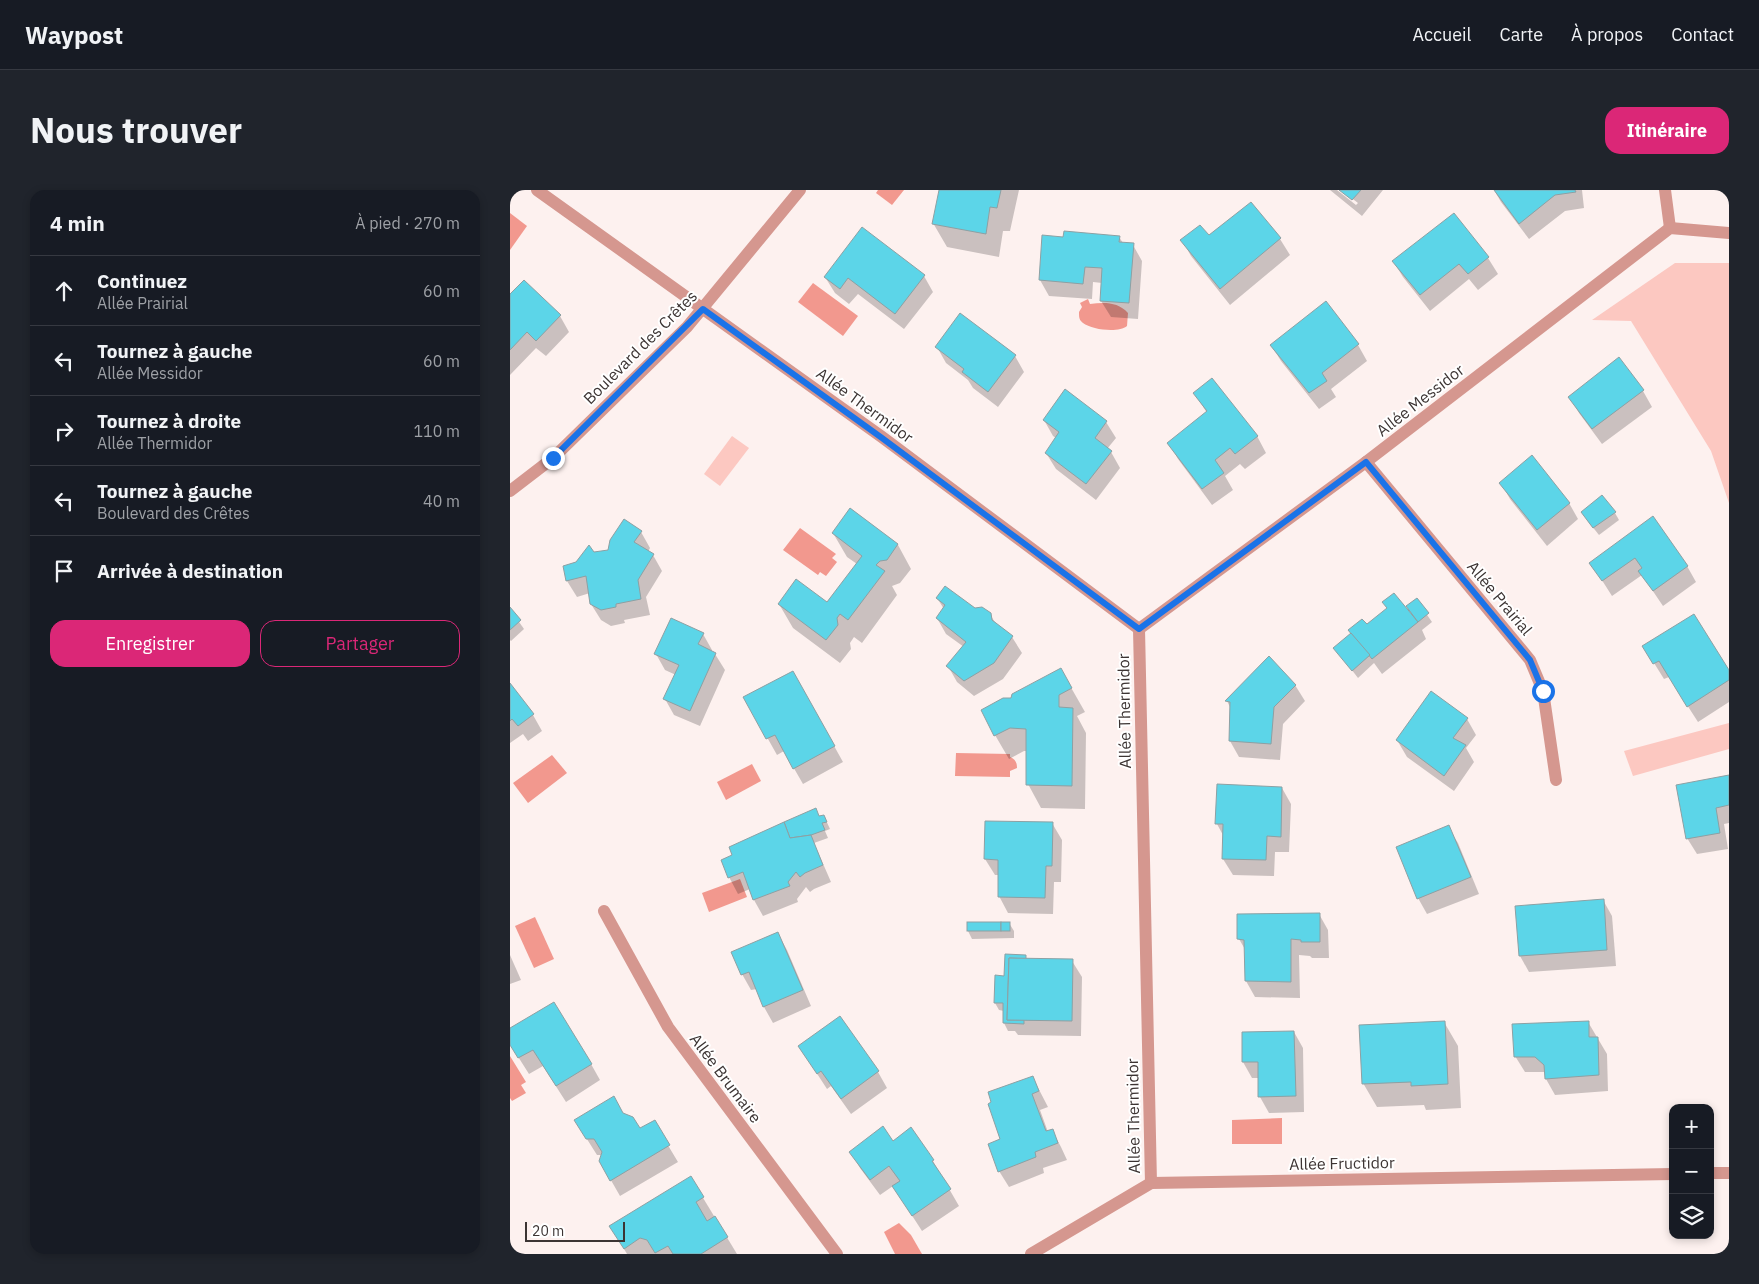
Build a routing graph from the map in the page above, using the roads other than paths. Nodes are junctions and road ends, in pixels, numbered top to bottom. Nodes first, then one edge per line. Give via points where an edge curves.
1 (537, 190) edge
2 (800, 190) edge
3 (1665, 190) edge
4 (1670, 228) junction
5 (1729, 233) edge
6 (703, 309) junction
7 (1366, 462) junction
8 (510, 491) edge
9 (1139, 629) junction
10 (1556, 780) dead end
11 (604, 911) dead end
12 (1729, 1172) edge
13 (1714, 1173) edge
14 (1669, 1174) edge
15 (1151, 1183) junction
16 (837, 1254) edge
17 (1032, 1254) edge

1 - 6 street, Allée Thermidor
2 - 6 street, Boulevard des Crêtes
3 - 4 street
4 - 5 street
4 - 7 street, Allée Messidor
6 - 8 street, Boulevard des Crêtes via 553,458
6 - 9 street, Allée Thermidor via 890,443
7 - 9 street, Allée Messidor
7 - 10 street, Allée Prairial via 1530,660 1543,691
9 - 15 street, Allée Thermidor
11 - 16 street, Allée Brumaire via 668,1027
12 - 13 street
14 - 15 street, Allée Fructidor
15 - 17 street, Allée Fructidor

